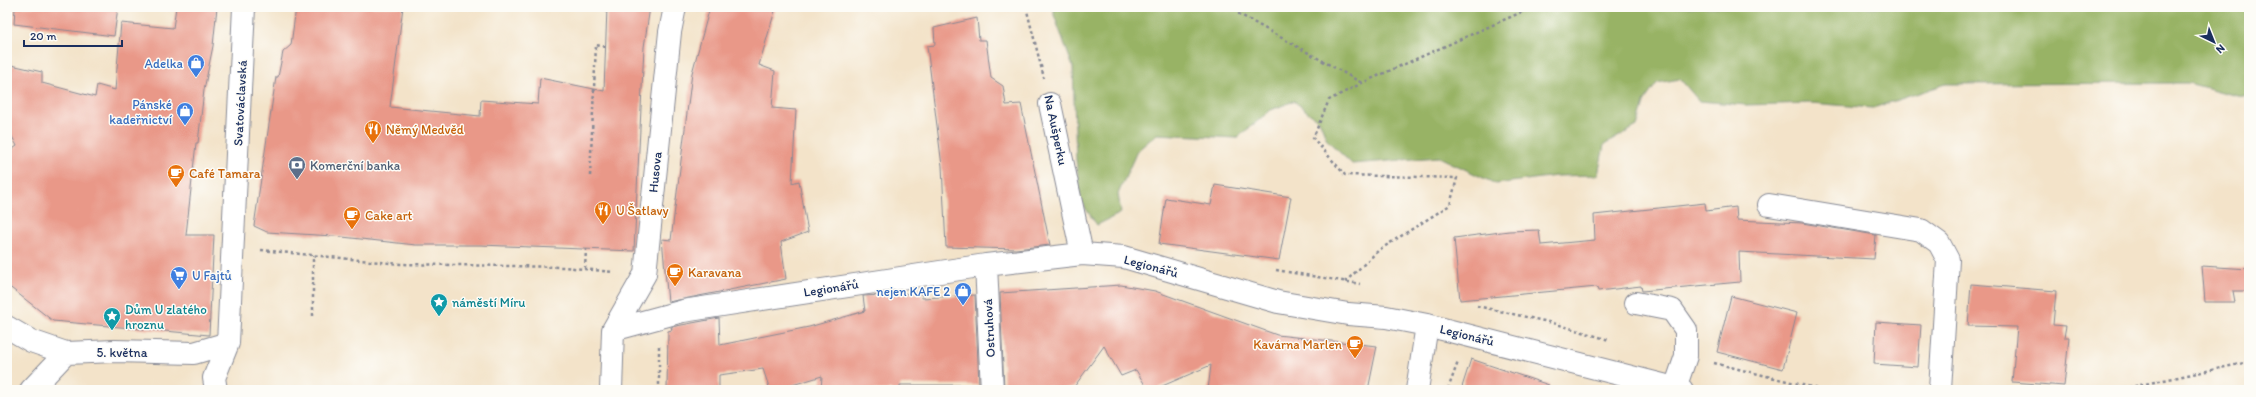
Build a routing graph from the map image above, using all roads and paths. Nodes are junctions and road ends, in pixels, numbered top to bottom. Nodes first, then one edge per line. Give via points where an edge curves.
1 (244, 7) edge
2 (675, 7) edge
3 (1026, 7) edge
4 (1250, 7) edge
5 (1533, 7) edge
6 (606, 47) dead end
7 (1362, 83) junction
8 (1050, 104) joint
9 (590, 176) dead end
10 (1768, 205) dead end
11 (233, 247) junction
12 (586, 249) dead end
13 (1082, 254) junction
14 (313, 255) junction
15 (986, 265) junction
16 (585, 269) junction
17 (645, 274) junction
18 (1345, 282) dead end
19 (1636, 303) dead end
20 (1474, 306) dead end
21 (313, 316) dead end
22 (658, 317) junction
23 (1427, 325) junction
24 (7, 327) edge
25 (613, 330) junction
26 (1613, 341) dead end
27 (228, 343) junction
28 (66, 353) junction
29 (1686, 356) junction
30 (1459, 358) dead end
31 (2249, 362) edge
32 (1679, 389) edge
33 (31, 390) edge
34 (216, 390) edge
35 (611, 390) edge
36 (659, 390) edge
37 (992, 390) edge
38 (1417, 390) edge
39 (1447, 390) edge
40 (1823, 390) edge
41 (1940, 390) edge
42 (2124, 390) edge

1 - 11 street, Svatováclavská
2 - 17 street, Husova via 670,32
3 - 8 path, Na Aušperku
4 - 7 path via 1239,14
5 - 7 path
6 - 9 path via 596,45
7 - 18 path via 1329,100 1313,138 1345,175 1457,178 1450,205 1379,250
8 - 13 street, Na Aušperku
10 - 41 street via 1921,230 1939,243 1948,260
11 - 14 path
11 - 27 street, Svatováclavská
12 - 16 path
13 - 15 street, Legionářů
13 - 23 street, Legionářů via 1124,257 1278,302
14 - 16 path via 400,264
14 - 21 path
15 - 22 street, Legionářů via 683,311
15 - 37 street, Ostruhová
16 - 17 path
17 - 25 street, Husova
19 - 29 street via 1672,310 1686,330
20 - 26 path via 1553,323
22 - 25 street, Legionářů
22 - 36 path
23 - 32 street, Legionářů
23 - 38 street
24 - 28 street via 30,341
25 - 35 street
27 - 28 street, 5. května via 194,353
27 - 34 street via 214,378
28 - 33 street
29 - 32 street
29 - 40 path
30 - 39 path
31 - 42 path

